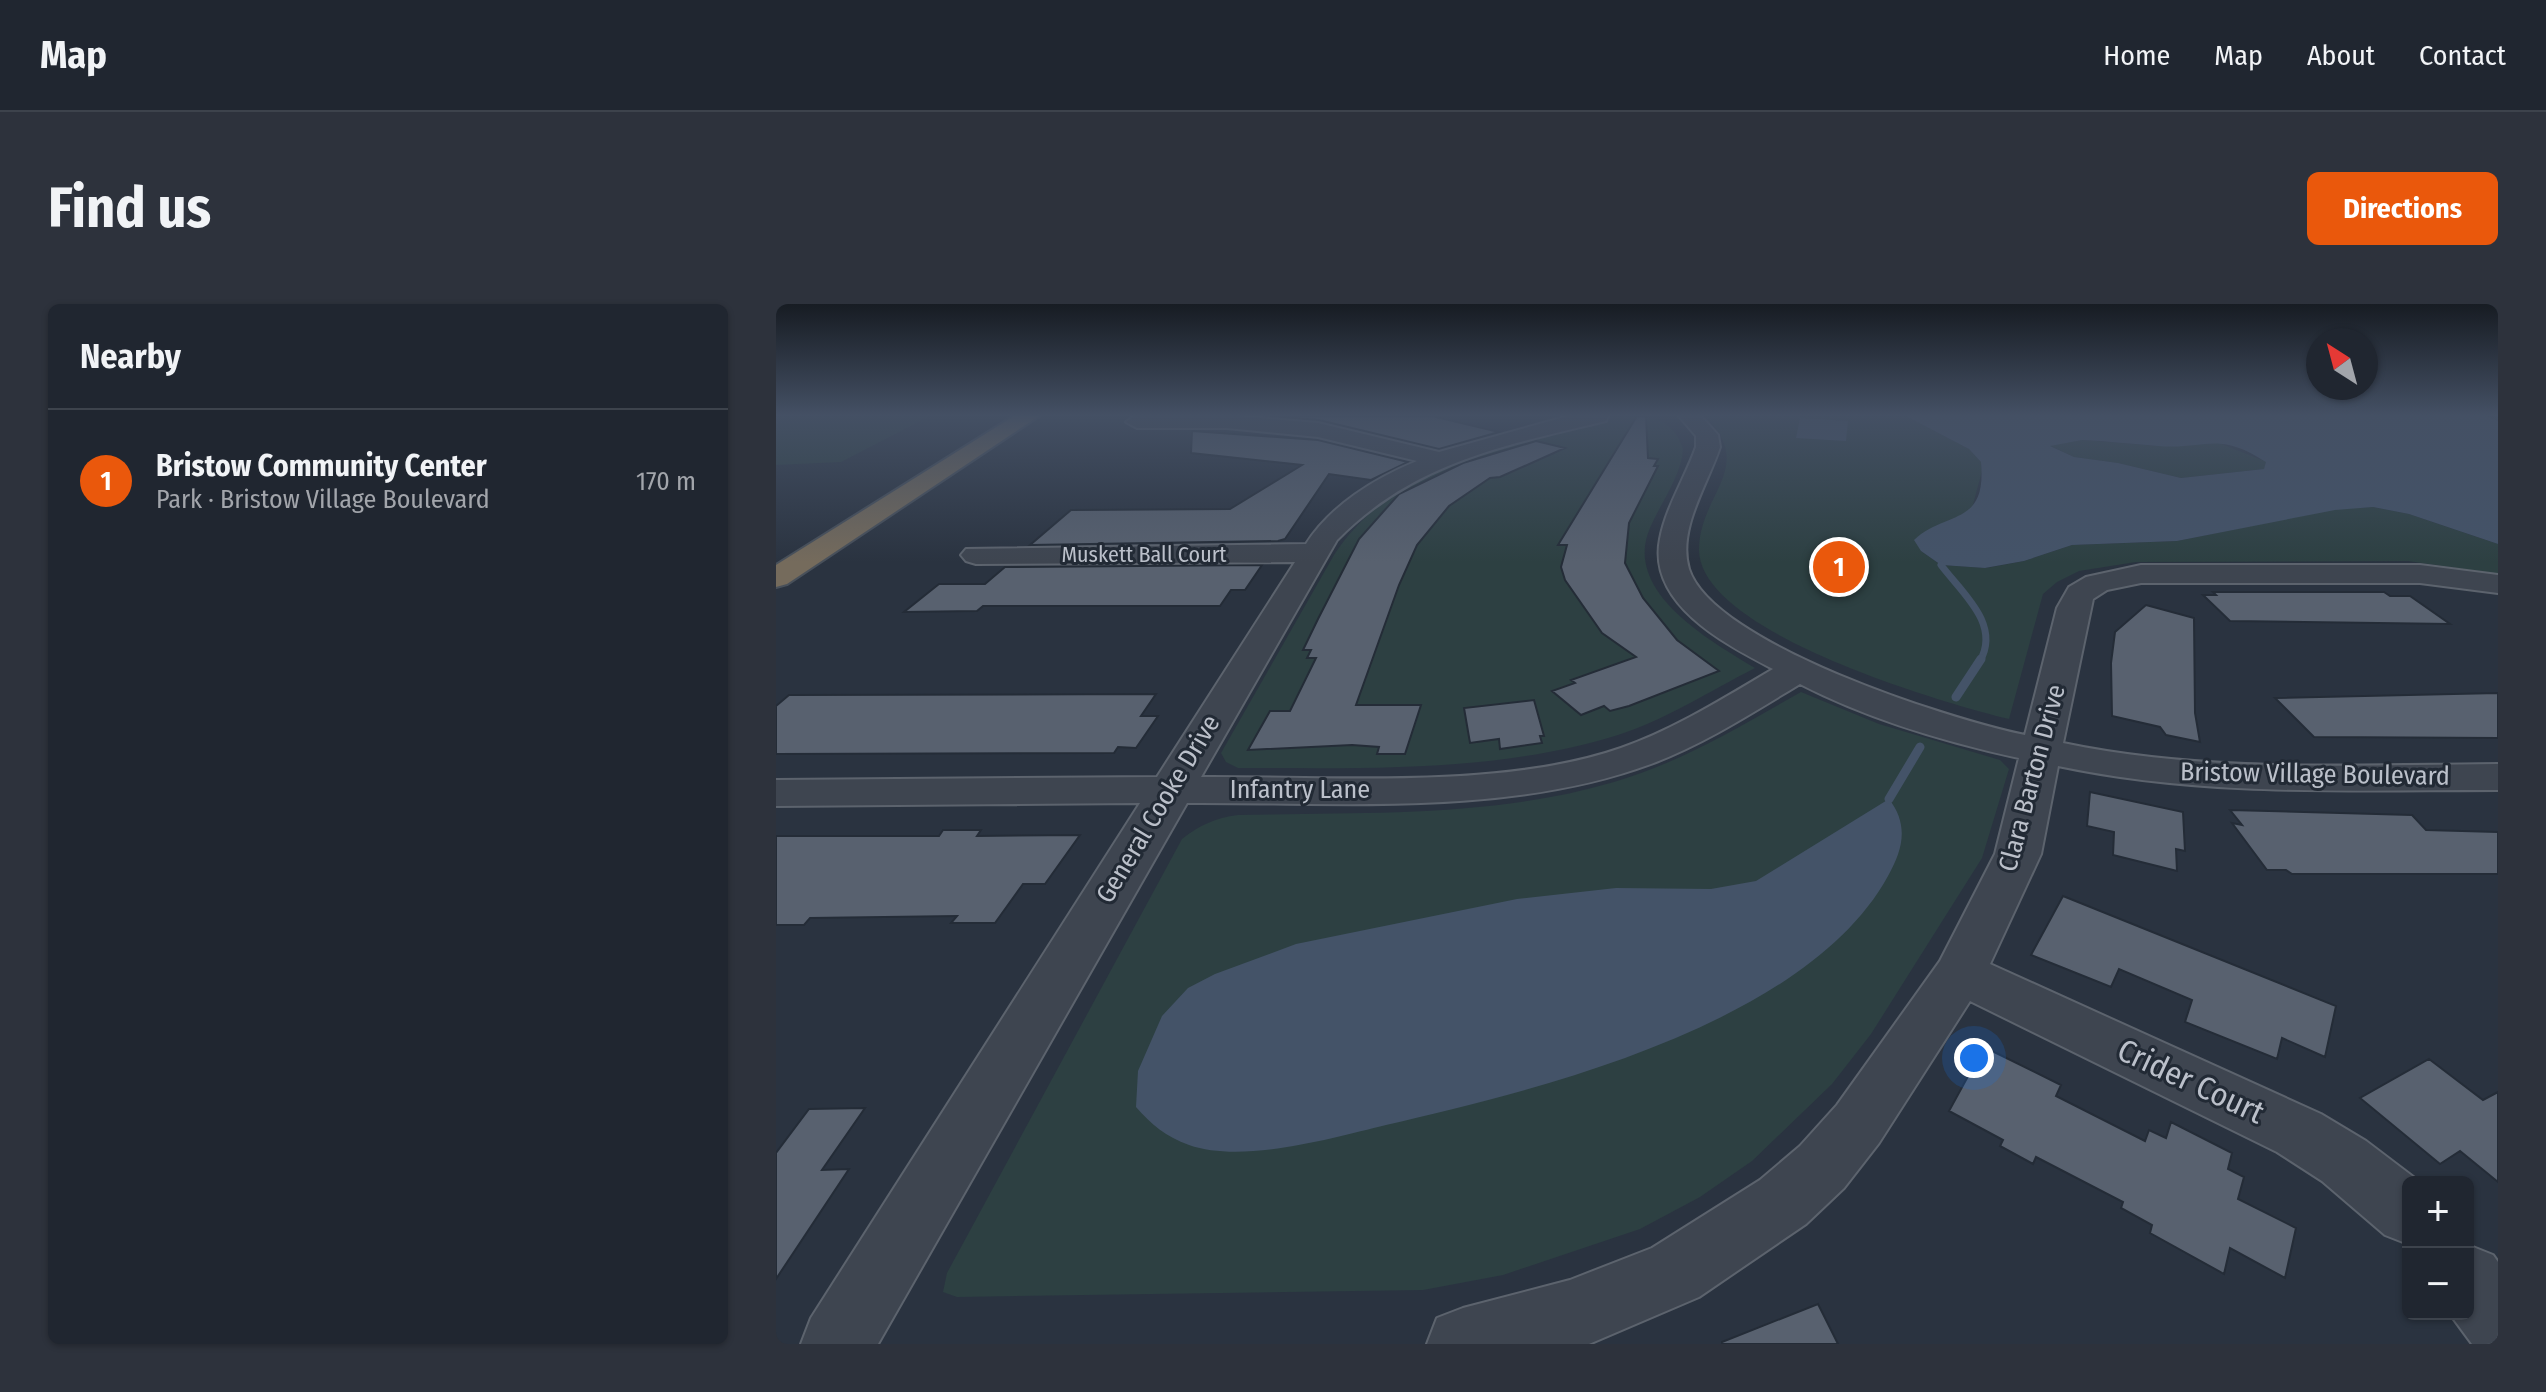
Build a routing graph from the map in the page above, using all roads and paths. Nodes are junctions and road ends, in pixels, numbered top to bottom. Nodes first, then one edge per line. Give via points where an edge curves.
1 (917, 465) edge
2 (953, 465) edge
3 (1430, 465) edge
4 (1703, 465) edge
5 (776, 551) edge
6 (1312, 553) junction
7 (976, 555) dead end
8 (776, 578) edge
9 (2498, 584) edge
10 (1798, 670) junction
11 (2044, 750) junction
12 (2498, 777) edge
13 (1169, 790) junction
14 (776, 793) edge
15 (1960, 973) junction
16 (2402, 1208) edge
17 (2474, 1288) edge
18 (2498, 1320) edge
19 (1574, 1330) edge
20 (837, 1344) edge
21 (1463, 1344) edge

1 - 5 highway
2 - 8 highway
3 - 6 street, General Cooke Drive via 1366,499 1336,523
4 - 10 street, Bristow Village Boulevard via 1675,533 1672,557 1678,578 1718,621
6 - 7 street, Muskett Ball Court
6 - 13 street, General Cooke Drive
9 - 11 street, Clara Barton Drive via 2404,574 2165,573 2106,580 2080,594 2073,608
10 - 11 street, Bristow Village Boulevard via 1903,713
10 - 13 street, Infantry Lane via 1662,746 1553,777 1451,788
11 - 12 street, Bristow Village Boulevard via 2263,778
11 - 15 street, Clara Barton Drive via 2018,854
13 - 14 street, Infantry Lane
13 - 20 street, General Cooke Drive
15 - 16 street, Crider Court via 2299,1133
15 - 19 street, Clara Barton Drive via 1858,1124 1822,1167 1751,1226
17 - 18 street
19 - 21 street, Clara Barton Drive

